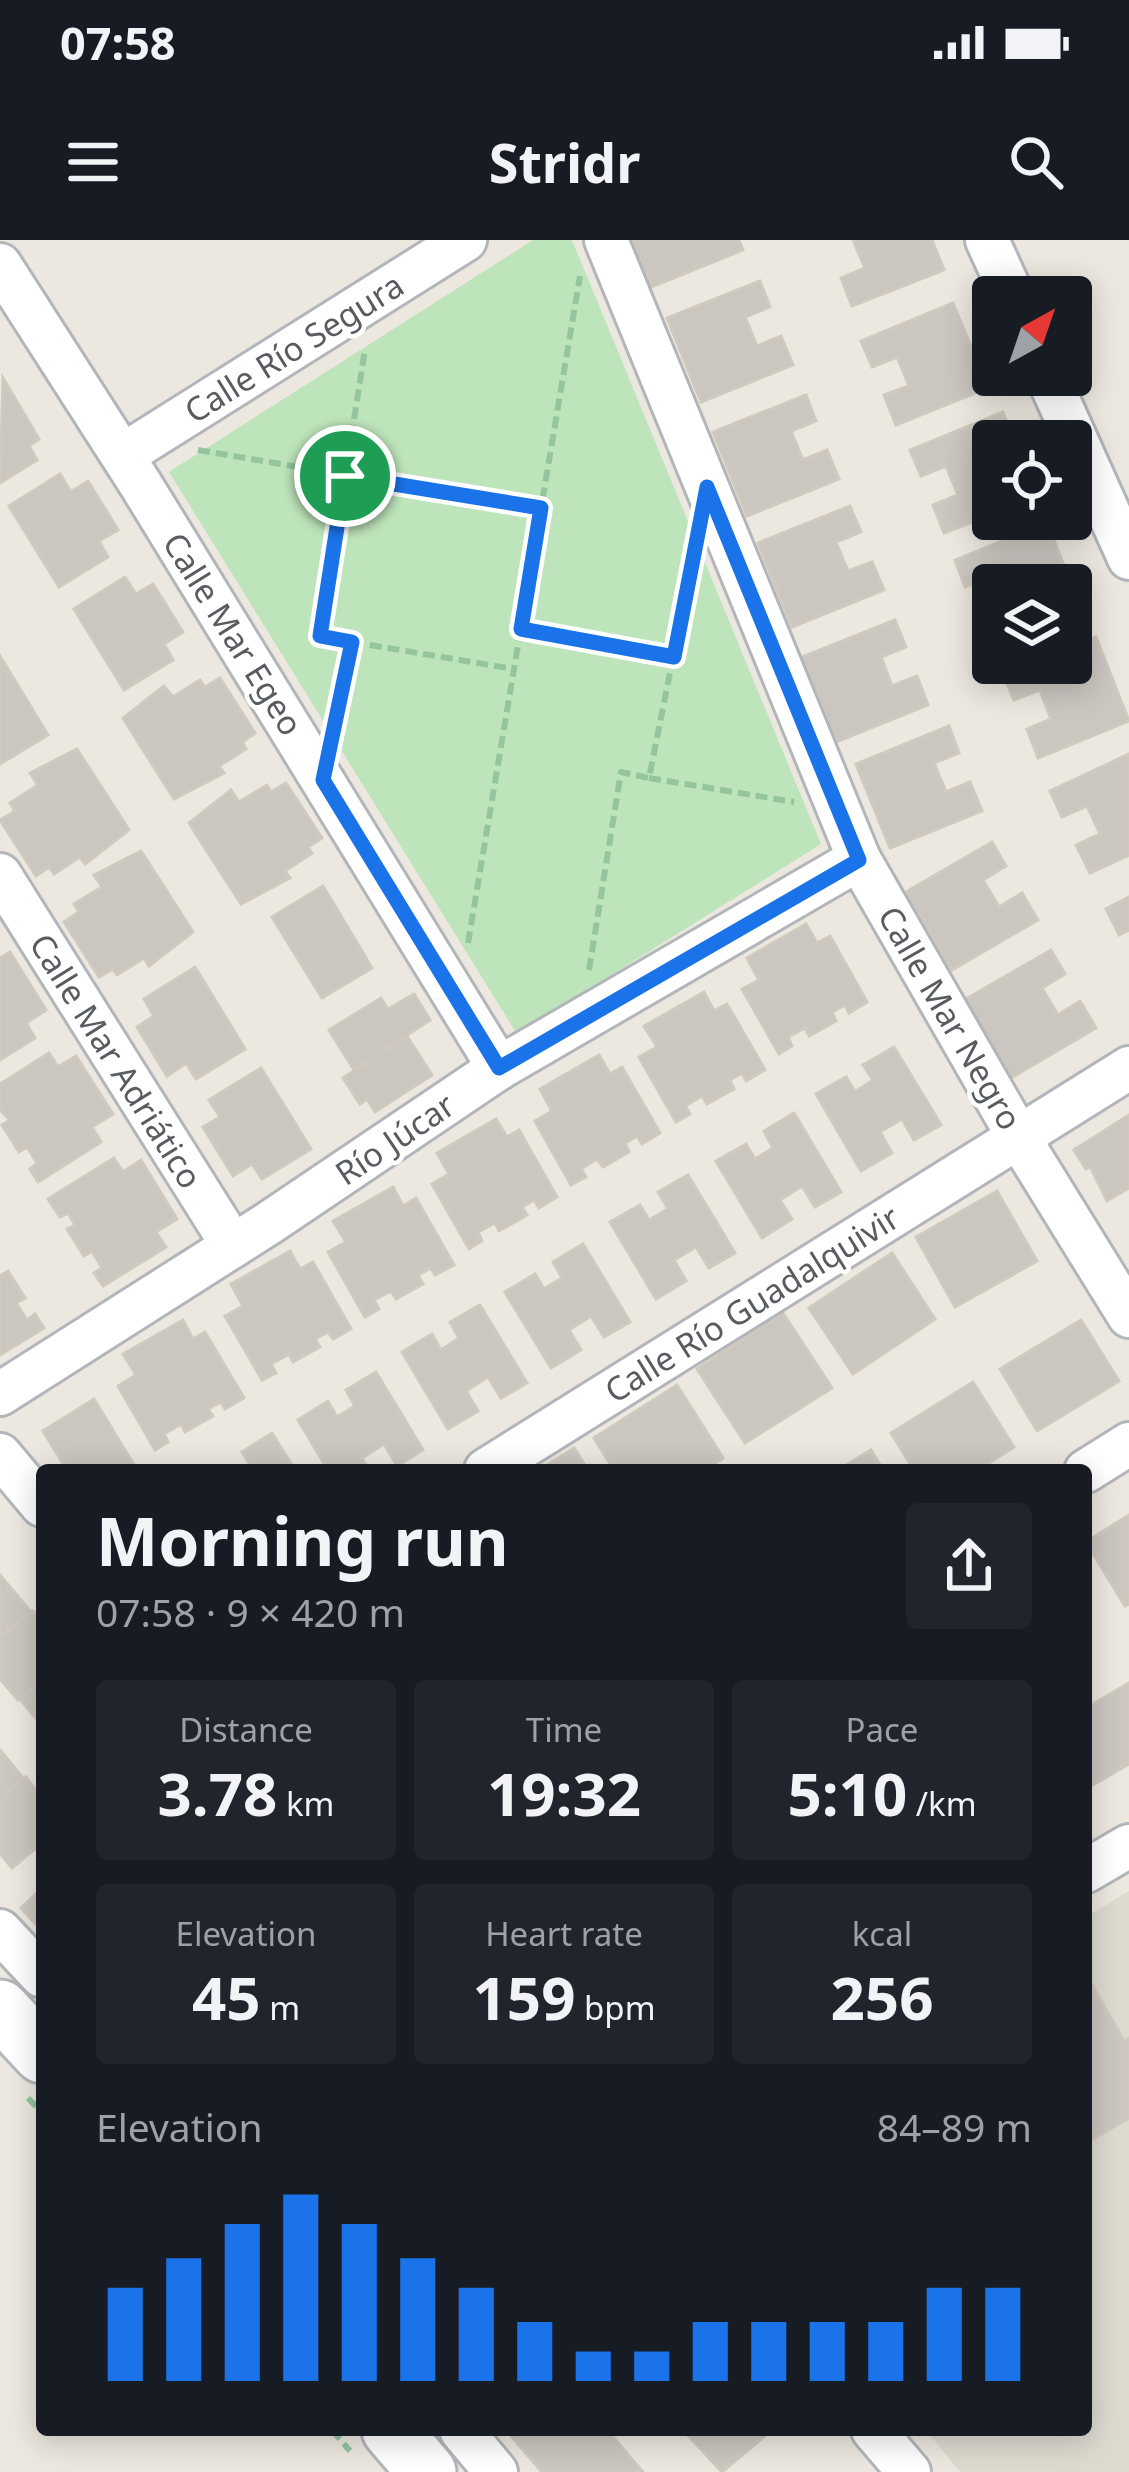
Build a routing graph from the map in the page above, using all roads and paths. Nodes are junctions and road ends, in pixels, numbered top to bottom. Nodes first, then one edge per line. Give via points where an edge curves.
1 (465, 240) edge
2 (987, 240) edge
3 (594, 251) edge
4 (0, 265) edge
5 (1003, 276) edge
6 (372, 298) junction
7 (1056, 396) edge
8 (135, 448) junction
9 (345, 476) junction
10 (541, 508) junction
11 (694, 550) dead end
12 (1129, 558) edge
13 (521, 629) junction
14 (352, 642) junction
15 (674, 657) junction
16 (514, 669) junction
17 (650, 778) junction
18 (323, 780) junction
19 (838, 809) junction
20 (859, 860) junction
21 (0, 875) edge
22 (458, 1000) junction
23 (580, 1021) junction
24 (499, 1068) junction
25 (1129, 1068) edge
26 (1019, 1138) junction
27 (233, 1246) junction
28 (1129, 1316) edge
29 (0, 1394) edge
30 (1129, 1444) edge
31 (0, 1455) edge
32 (496, 1464) edge
33 (1092, 1468) edge
34 (36, 1498) edge
35 (1129, 1846) edge
36 (1092, 1868) edge
37 (0, 1930) edge
38 (36, 1969) edge
39 (0, 2009) edge
40 (36, 2048) edge
41 (396, 2436) edge
42 (466, 2436) edge
43 (878, 2436) edge
44 (427, 2472) edge
45 (496, 2472) edge
46 (909, 2472) edge

1 - 6 street, Calle Río Segura
2 - 5 street
3 - 10 path
3 - 19 street, Calle Mar Negro
4 - 8 street, Calle Mar Egeo
6 - 8 street, Calle Río Segura
6 - 9 path
7 - 12 street
8 - 9 path
8 - 18 street, Calle Mar Egeo
9 - 10 path
9 - 14 path via 320,636
10 - 13 path
11 - 15 path
13 - 15 path
13 - 16 path
14 - 16 path
14 - 18 path
15 - 17 path
16 - 22 path
17 - 19 path
17 - 23 path via 621,772
18 - 22 street, Calle Mar Egeo
19 - 20 street, Calle Mar Negro
20 - 23 street, Río Júcar
20 - 26 street, Calle Mar Negro
21 - 27 street, Calle Mar Adriático
22 - 24 street, Calle Mar Egeo
23 - 24 street, Río Júcar
24 - 27 street, Río Júcar
25 - 26 street, Calle Río Guadalquivir
26 - 28 street, Calle Mar Negro
26 - 32 street, Calle Río Guadalquivir
27 - 29 street, Río Júcar
30 - 33 street
31 - 34 street
35 - 36 street
37 - 38 street
39 - 40 street
41 - 44 street
42 - 45 street
43 - 46 street

